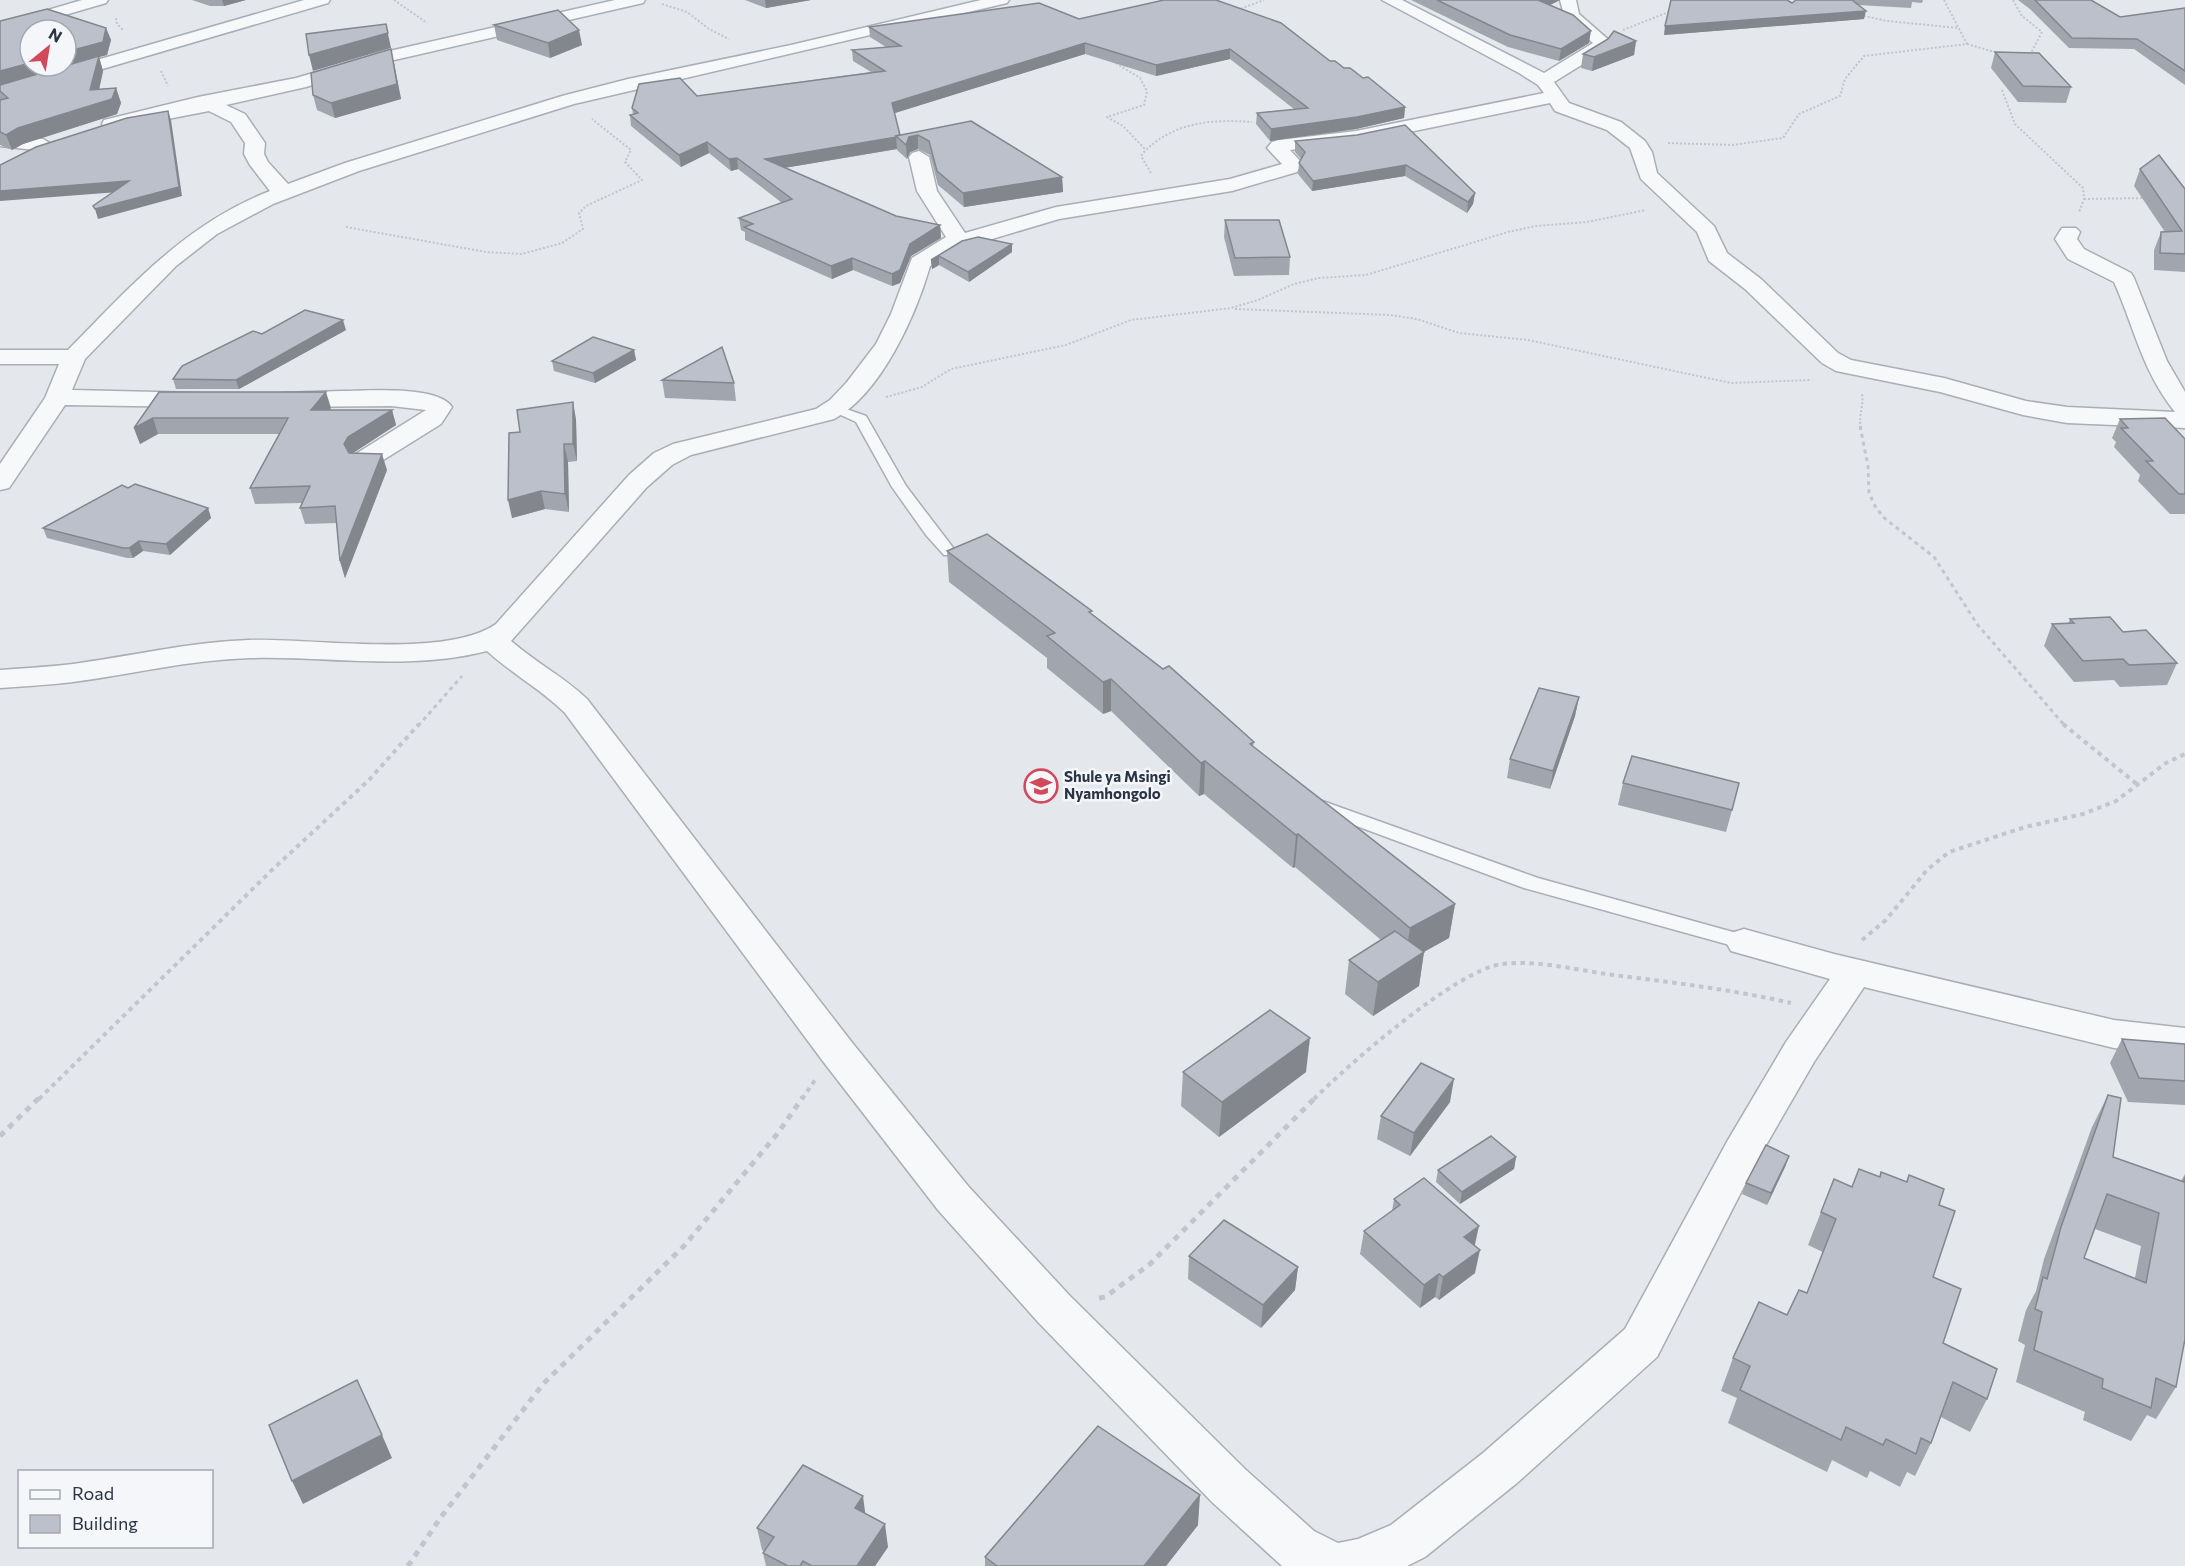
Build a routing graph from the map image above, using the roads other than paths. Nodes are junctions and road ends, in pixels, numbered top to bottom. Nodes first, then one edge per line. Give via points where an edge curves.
1 (100, 0) edge
2 (322, 0) edge
3 (637, 0) edge
4 (1002, 0) edge
5 (1390, 0) edge
6 (1568, 0) edge
7 (0, 29) edge
8 (1548, 89) junction
9 (0, 94) edge
10 (198, 103) junction
11 (93, 129) edge
12 (0, 140) edge
13 (919, 158) dead end
14 (14, 159) edge
15 (280, 194) junction
16 (2069, 232) road end
17 (954, 243) junction
18 (0, 357) edge
19 (74, 357) junction
20 (57, 398) junction
21 (228, 400) edge
22 (260, 400) edge
23 (838, 407) junction
24 (2185, 408) edge
25 (2185, 420) edge
26 (363, 461) edge
27 (0, 482) edge
28 (949, 552) edge
29 (479, 643) junction
30 (0, 679) edge
31 (1310, 803) edge
32 (1744, 942) joint
33 (1845, 970) junction
34 (2185, 1042) edge
35 (1332, 1566) edge
36 (1341, 1566) edge

1 - 7 street
2 - 9 street
3 - 10 street via 385,57 294,84
4 - 15 street via 911,12 755,57 568,100 352,166
5 - 8 street via 1471,39
6 - 8 street via 1571,16 1602,42
8 - 17 street via 1356,136 1279,146 1292,163 1290,168 1242,183 1056,213
8 - 25 street via 1567,110 1614,126 1628,137 1642,152 1648,175 1707,230 1717,256 1847,371 1944,385 2024,408 2067,415
10 - 11 street
10 - 15 street via 214,106 243,124 255,143 254,154 280,187
12 - 14 street via 52,142
13 - 17 street via 927,191 957,237
15 - 19 street via 210,230 168,261
16 - 24 street via 2066,239 2076,254 2123,278 2153,363
17 - 23 street via 920,264 913,292 887,348
18 - 19 street
19 - 20 street
20 - 21 street
20 - 27 street
22 - 26 street via 405,399 426,400 440,407 432,419
23 - 28 lane via 861,419 899,488
23 - 29 street via 682,449 663,459 507,630
29 - 30 street via 400,653 238,650
29 - 35 street via 556,686 576,706 953,1198 1054,1309 1229,1486 1297,1548
31 - 32 lane via 1531,884
32 - 33 street
33 - 34 street via 2114,1034
33 - 36 street via 1827,1011 1742,1151 1641,1343 1500,1468 1408,1541 1362,1562

